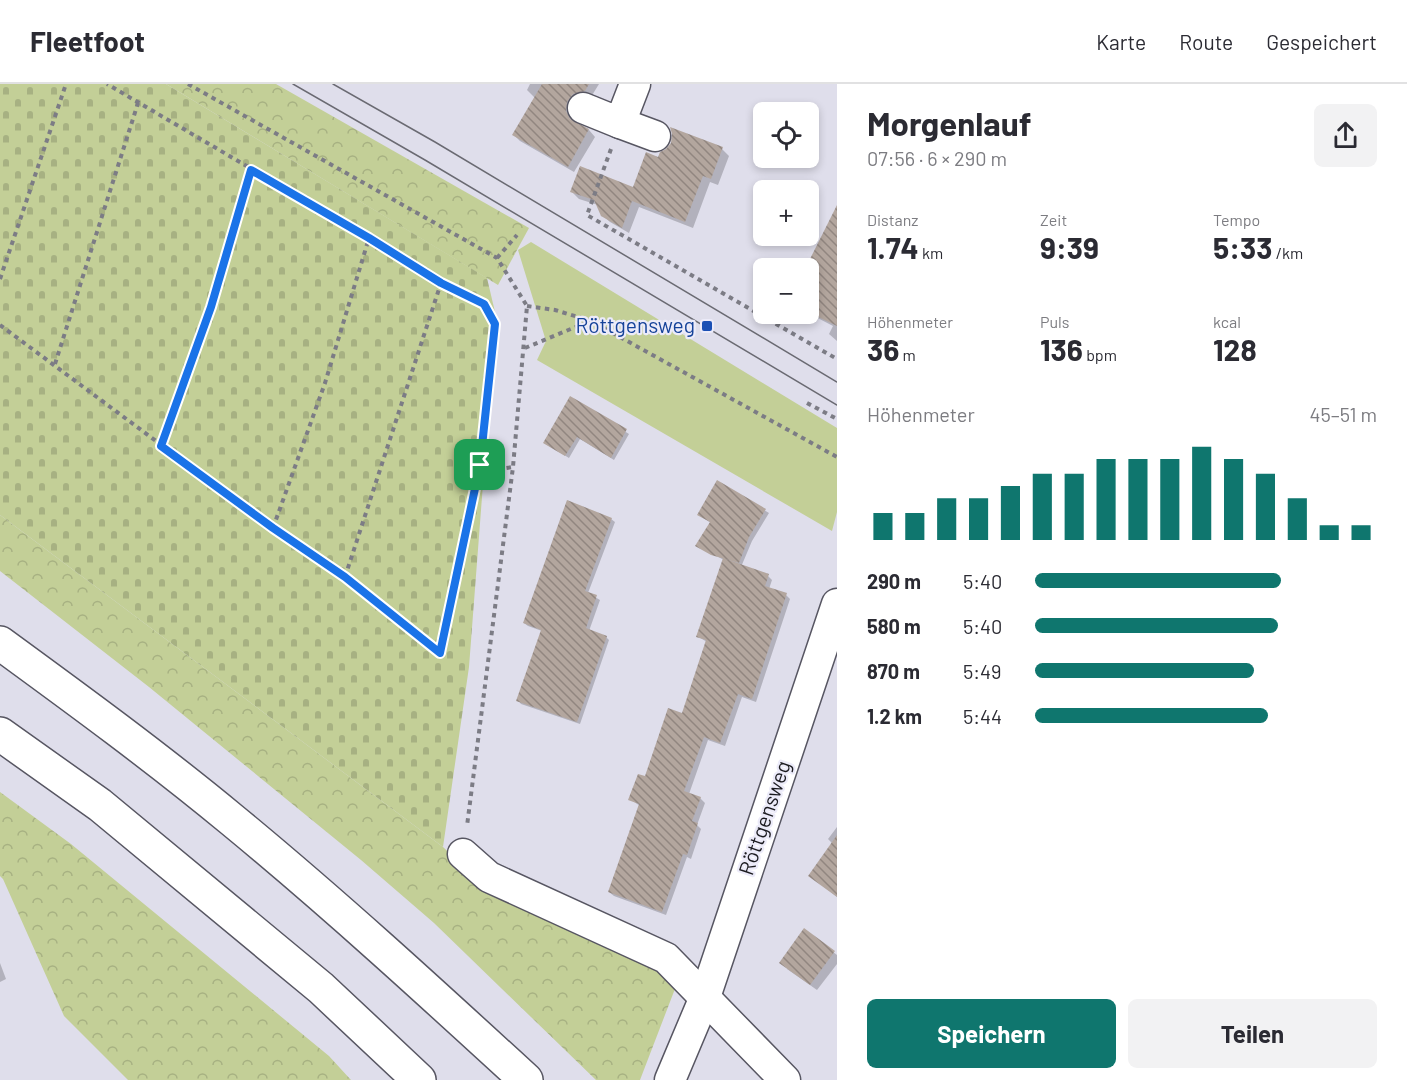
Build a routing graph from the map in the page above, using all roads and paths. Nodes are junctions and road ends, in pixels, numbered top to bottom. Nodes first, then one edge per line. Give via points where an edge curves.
1 (66, 84) edge
2 (107, 84) edge
3 (188, 84) edge
4 (635, 84) edge
5 (138, 103) junction
6 (583, 108) dead end
7 (620, 123) junction
8 (655, 136) dead end
9 (251, 170) junction
10 (518, 235) dead end
11 (369, 238) junction
12 (497, 258) junction
13 (0, 279) edge
14 (441, 283) junction
15 (527, 306) junction
16 (591, 321) junction
17 (0, 325) edge
18 (524, 348) junction
19 (837, 359) edge
20 (55, 364) junction
21 (807, 403) dead end
22 (837, 419) edge
23 (161, 446) junction
24 (837, 457) edge
25 (480, 465) junction
26 (513, 467) junction
27 (273, 528) junction
28 (345, 577) junction
29 (837, 604) edge
30 (0, 643) edge
31 (0, 734) edge
32 (463, 854) joint
33 (705, 997) junction
34 (419, 1080) edge
35 (526, 1080) edge
36 (670, 1080) edge
37 (785, 1080) edge

1 - 13 path
2 - 5 path
3 - 12 path
4 - 7 street
5 - 9 path
5 - 20 path
6 - 7 street
7 - 8 street
7 - 19 path via 587,215
9 - 11 path
9 - 23 path via 211,307
10 - 12 path
11 - 14 path
11 - 27 path via 325,383
12 - 15 path
14 - 25 path via 484,304 495,324
14 - 28 path
15 - 16 path
15 - 18 path
16 - 18 path
16 - 24 path
17 - 20 path
18 - 26 path
20 - 23 path
21 - 22 path
23 - 27 path
25 - 26 path
25 - 28 path via 440,653
26 - 32 path
27 - 28 path
29 - 33 street, Röttgensweg
30 - 35 highway via 231,819 421,983
31 - 34 highway via 100,805 321,988
32 - 33 street via 489,878 666,958
33 - 36 street, Röttgensweg
33 - 37 street

